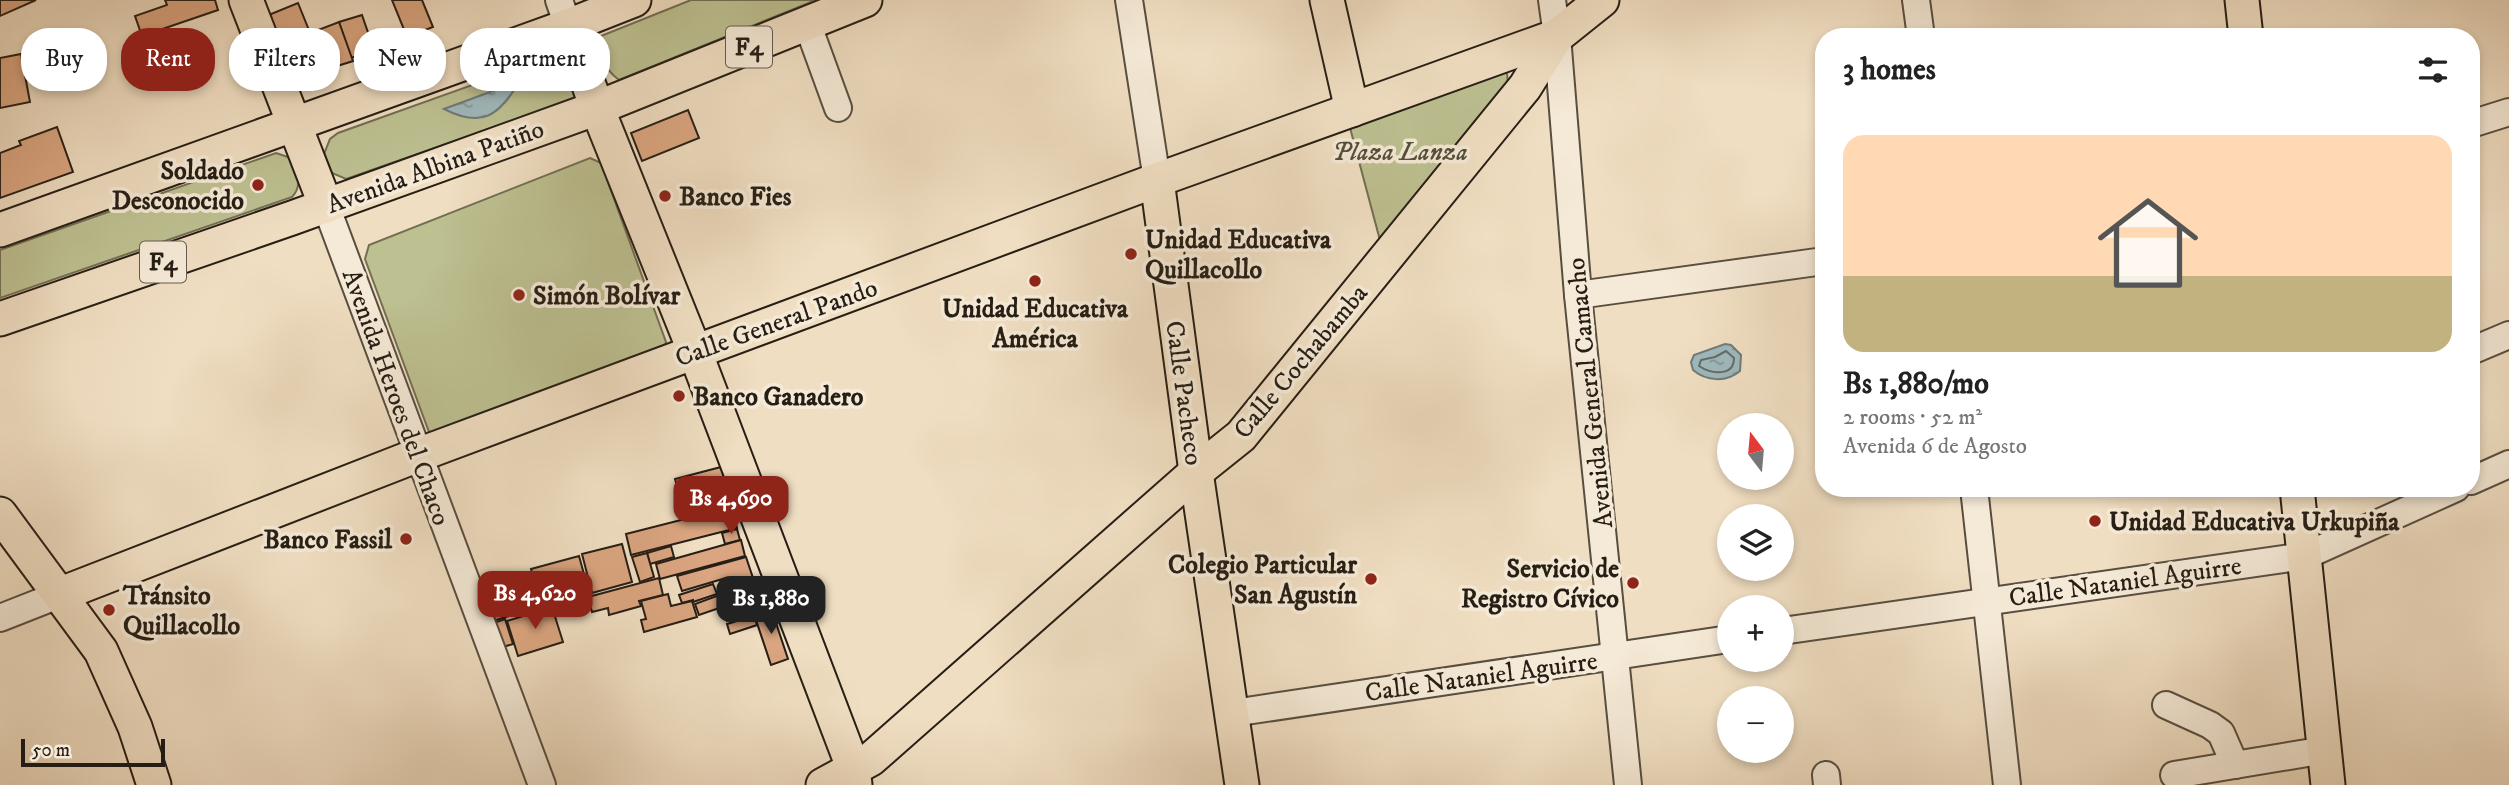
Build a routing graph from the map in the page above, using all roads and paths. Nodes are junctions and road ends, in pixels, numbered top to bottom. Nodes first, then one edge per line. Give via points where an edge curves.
1 (246, 0) edge
2 (634, 0) edge
3 (865, 0) edge
4 (1129, 0) edge
5 (1327, 0) edge
6 (1552, 0) edge
7 (1602, 0) edge
8 (1916, 0) edge
9 (2242, 0) edge
10 (563, 13) edge
11 (807, 23) junction
12 (1920, 28) edge
13 (2245, 28) edge
14 (1557, 36) junction
15 (597, 108) junction
16 (838, 108) dead end
17 (1352, 110) junction
18 (2509, 112) edge
19 (2480, 121) edge
20 (294, 125) junction
21 (1157, 180) junction
22 (326, 206) junction
23 (0, 230) edge
24 (1815, 262) edge
25 (1578, 295) junction
26 (0, 319) edge
27 (2509, 335) edge
28 (2480, 347) edge
29 (695, 352) junction
30 (418, 455) junction
31 (2509, 464) edge
32 (1196, 472) junction
33 (2480, 477) edge
34 (1975, 497) edge
35 (2298, 497) edge
36 (2436, 497) edge
37 (0, 514) edge
38 (2305, 556) junction
39 (61, 594) junction
40 (1987, 600) junction
41 (0, 618) edge
42 (1794, 629) edge
43 (1717, 641) edge
44 (1615, 656) junction
45 (2166, 705) dead end
46 (1233, 713) junction
47 (2325, 750) junction
48 (2235, 765) junction
49 (2174, 775) dead end
50 (854, 776) edge
51 (153, 785) edge
52 (542, 785) edge
53 (823, 785) edge
54 (1242, 785) edge
55 (1628, 785) edge
56 (2007, 785) edge
57 (2328, 785) edge

1 - 20 main road
2 - 10 main road
3 - 11 main road, Avenida Albina Patiño / F4
4 - 21 street, Calle Pacheco
5 - 17 main road
6 - 14 street, Avenida General Camacho
7 - 14 main road, Calle Cochabamba
8 - 12 street
9 - 13 main road
10 - 15 main road
10 - 20 main road
11 - 15 main road, Avenida Albina Patiño / F4
11 - 16 street
14 - 17 main road, Calle General Pando
14 - 25 street, Avenida General Camacho
14 - 32 main road, Calle Cochabamba via 1525,87 1241,436
15 - 22 main road, Avenida Albina Patiño / F4
15 - 29 main road
17 - 21 main road, Calle General Pando
18 - 19 street
20 - 22 main road
20 - 23 main road
21 - 29 main road, Calle General Pando
21 - 32 main road, Calle Pacheco
22 - 26 main road, Avenida Albina Patiño / F4
22 - 30 street, Avenida Heroes del Chaco
24 - 25 street
25 - 44 street, Avenida General Camacho
27 - 28 street
29 - 30 main road, Calle General Pando
29 - 50 main road
30 - 39 main road, Calle General Pando
30 - 52 street, Avenida Heroes del Chaco
31 - 33 street
32 - 46 main road, Calle Pacheco
32 - 50 main road, Calle Cochabamba
34 - 40 street
35 - 38 main road
36 - 38 street, Calle Nataniel Aguirre
37 - 39 main road
38 - 40 street, Calle Nataniel Aguirre
38 - 47 main road
39 - 41 street, Calle General Pando
39 - 51 main road via 101,651 135,727
40 - 42 street, Calle Nataniel Aguirre
40 - 56 street
43 - 44 street, Calle Nataniel Aguirre
44 - 46 street, Calle Nataniel Aguirre
44 - 55 street, Avenida General Camacho
45 - 48 street via 2221,733
46 - 54 main road, Calle Pacheco
47 - 48 street
47 - 57 main road
48 - 49 street
50 - 53 main road, Calle Cochabamba

